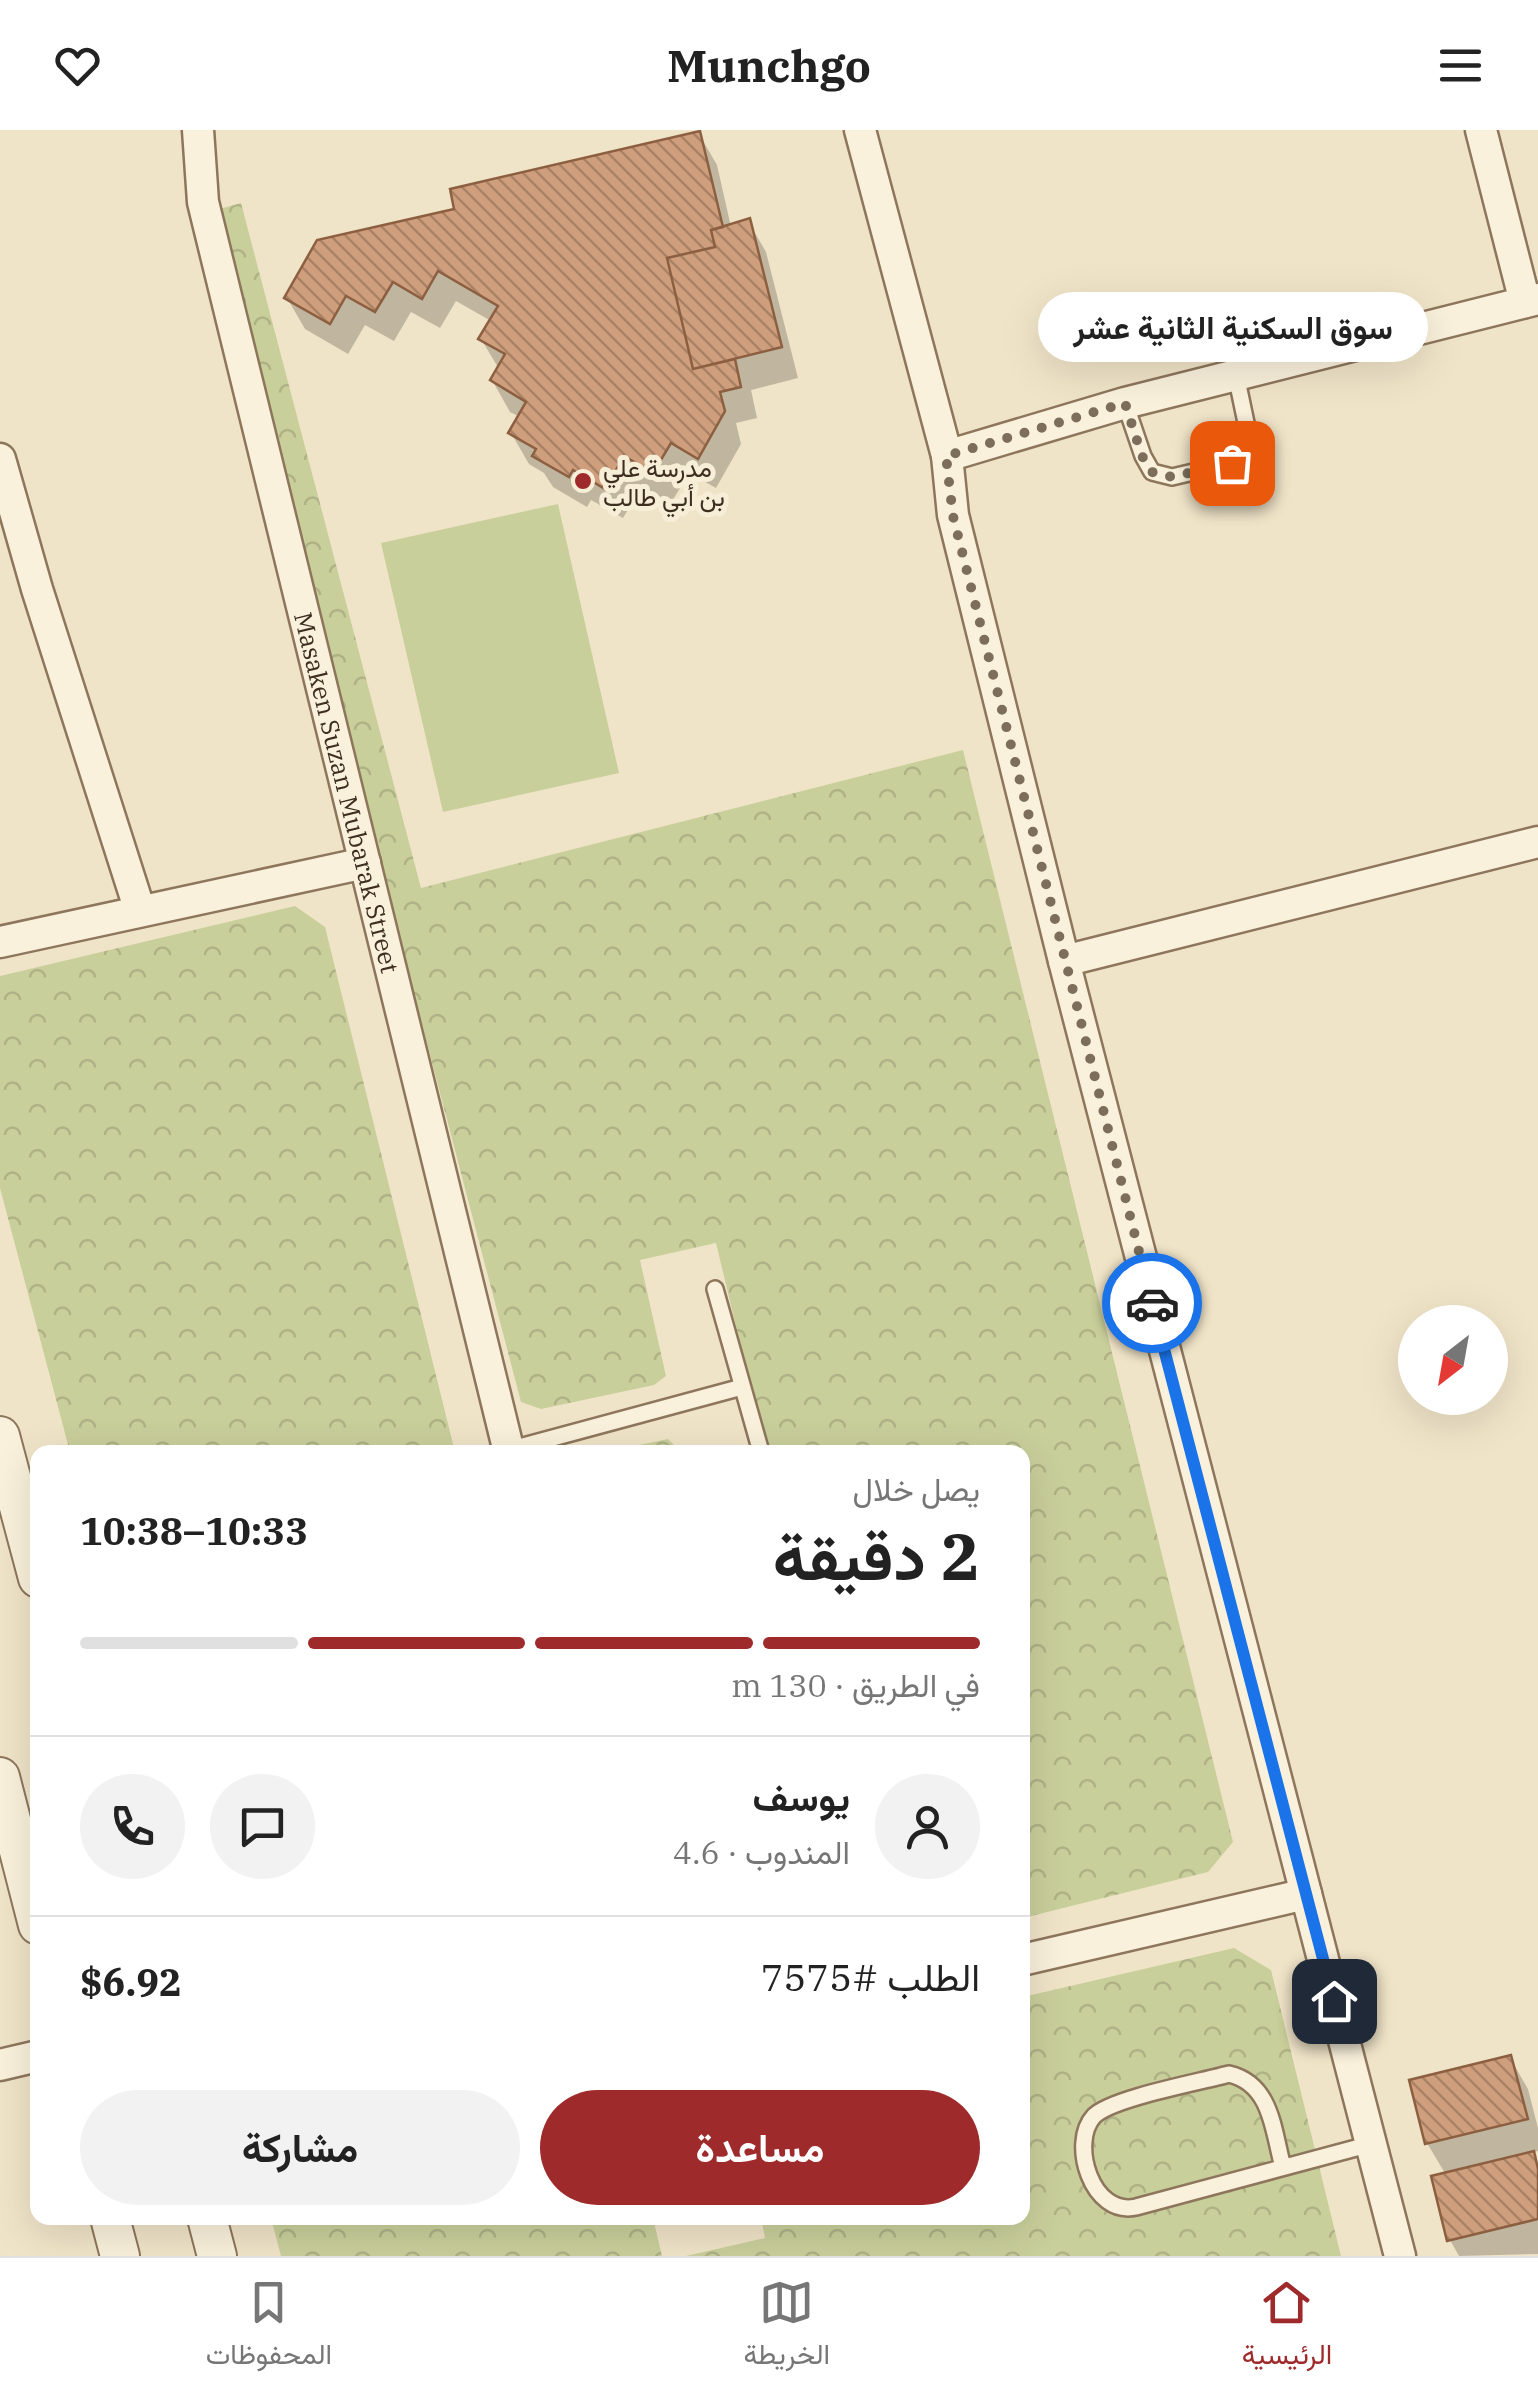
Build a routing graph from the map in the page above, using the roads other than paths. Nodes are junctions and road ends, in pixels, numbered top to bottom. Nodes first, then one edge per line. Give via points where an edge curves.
1 (198, 130) edge
2 (860, 130) edge
3 (1481, 130) edge
4 (1532, 300) edge
5 (1236, 375) junction
6 (1125, 403) junction
7 (946, 456) junction
8 (0, 459) edge
9 (1538, 842) edge
10 (365, 863) junction
11 (140, 911) junction
12 (0, 942) edge
13 (1064, 961) junction
14 (715, 1289) dead end
15 (742, 1387) junction
16 (0, 1436) edge
17 (508, 1445) edge
18 (531, 1445) edge
19 (760, 1445) edge
20 (30, 1548) edge
21 (0, 1777) edge
22 (30, 1894) edge
23 (1306, 1894) junction
24 (1030, 1958) edge
25 (30, 2058) edge
26 (0, 2065) edge
27 (1371, 2144) junction
28 (1283, 2168) junction
29 (112, 2225) edge
30 (209, 2225) edge
31 (120, 2256) edge
32 (217, 2256) edge
33 (1400, 2256) edge

1 - 10 street, Masaken Suzan Mubarak Street via 202,202
2 - 7 street
3 - 4 street
4 - 5 street
5 - 6 street
5 - 6 lane via 1249,438 1232,463 1172,477 1152,472
6 - 7 street
7 - 13 street via 953,516
8 - 11 street
9 - 13 street
10 - 11 street
10 - 17 street, Masaken Suzan Mubarak Street
11 - 12 street
13 - 23 street
14 - 15 lane
15 - 18 lane
15 - 19 lane
16 - 20 street
21 - 22 street
23 - 24 street
23 - 27 street
25 - 26 street
27 - 28 lane
27 - 33 street
28 - 28 lane via 1119,2209 1094,2188 1085,2135 1095,2115 1114,2105 1229,2074 1263,2095
29 - 31 street
30 - 32 street

